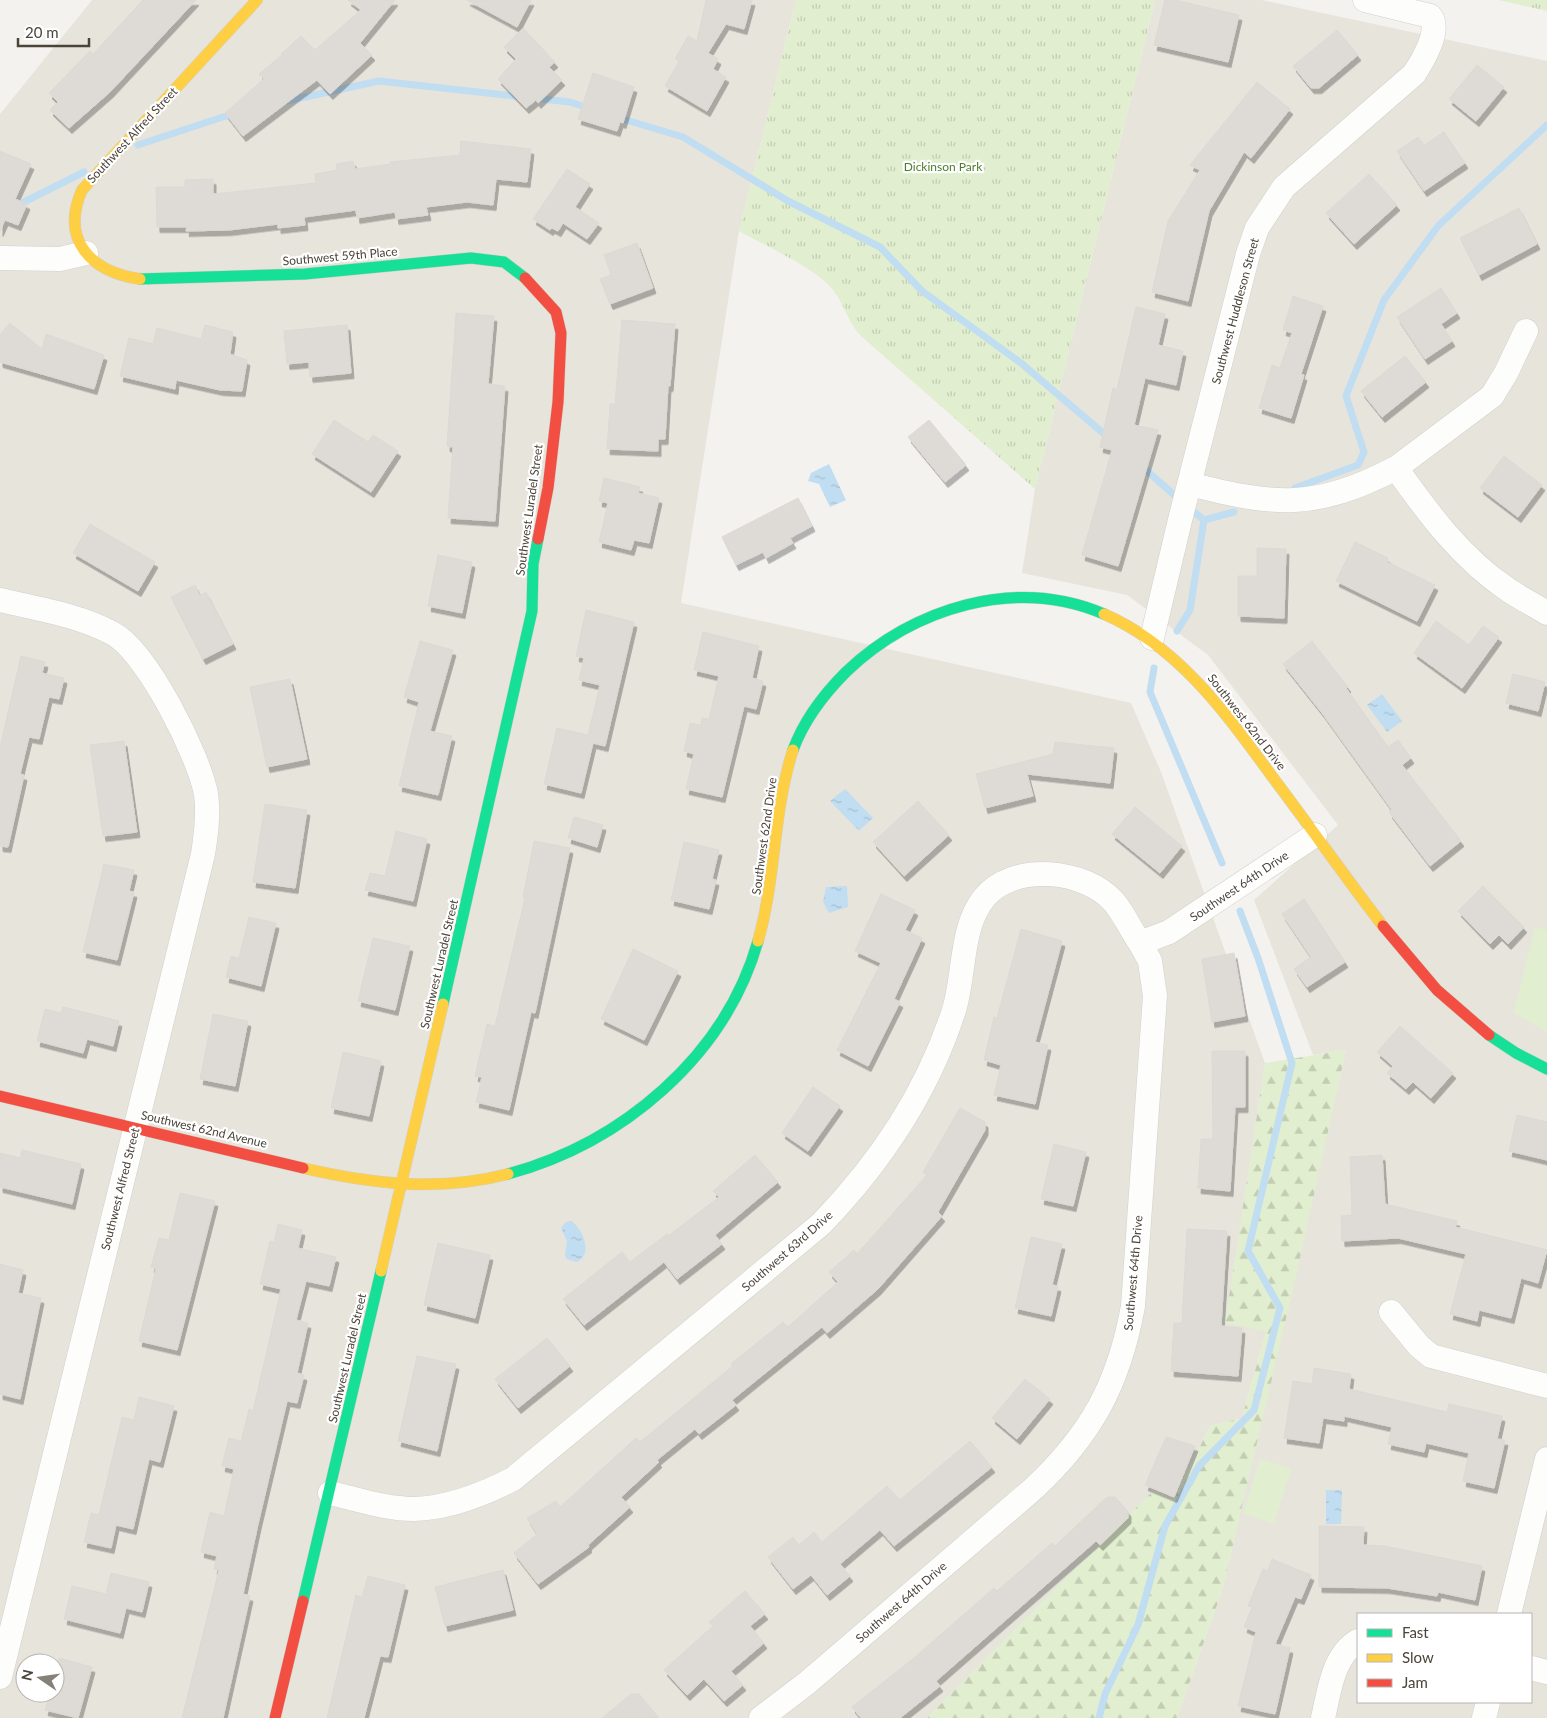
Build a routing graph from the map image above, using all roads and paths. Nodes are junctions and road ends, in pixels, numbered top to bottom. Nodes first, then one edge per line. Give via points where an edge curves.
1 (257, 0) edge
2 (1365, 0) edge
3 (86, 253) junction
4 (0, 258) edge
5 (471, 258) joint
6 (211, 277) joint
7 (1526, 331) dead end
8 (1396, 468) junction
9 (1190, 484) junction
10 (0, 600) edge
11 (1547, 613) edge
12 (1152, 638) junction
13 (1315, 834) junction
14 (1140, 943) junction
15 (1547, 1069) edge
16 (0, 1096) edge
17 (135, 1127) junction
18 (402, 1184) junction
19 (1391, 1312) dead end
20 (1547, 1386) edge
21 (1547, 1459) edge
22 (330, 1493) junction
23 (1509, 1613) edge
24 (1357, 1642) edge
25 (1532, 1668) edge
26 (1547, 1672) edge
27 (0, 1677) edge
28 (1488, 1703) edge
29 (275, 1718) edge
30 (761, 1718) edge
31 (1323, 1718) edge
32 (1484, 1718) edge

1 - 3 street, Southwest Alfred Street via 82,190 75,206 74,220 78,239
2 - 9 street, Southwest Huddleson Street via 1426,14 1433,19 1427,54 1414,74 1284,187 1257,228
3 - 4 street via 60,259
3 - 6 street, Southwest Alfred Street via 94,263 138,279
5 - 6 street, Southwest 59th Place via 305,274
5 - 18 street, Southwest Luradel Street via 504,262 532,283 556,312 561,333 558,402 548,488 532,564 532,611
7 - 8 street via 1492,396
8 - 9 street via 1363,485 1310,499 1268,501
8 - 11 street via 1454,544 1507,589
9 - 12 street, Southwest Huddleson Street
10 - 17 street, Southwest Alfred Street via 69,616 114,634 134,652 156,682 199,766 206,796 203,854
12 - 13 street, Southwest 62nd Drive via 1182,664 1215,700
12 - 18 street, Southwest 62nd Drive via 1127,623 1090,609 1050,600 1013,597 971,603 933,614 913,621 882,640 847,670 807,718 785,779 761,940 728,1011 686,1067 626,1122 561,1157 486,1180 434,1186
13 - 14 street, Southwest 64th Drive via 1169,932
13 - 15 street, Southwest 62nd Drive via 1429,984 1474,1026
14 - 22 street, Southwest 63rd Drive via 1113,901 1077,878 1041,874 1016,878 998,887 984,898 970,923 953,1011 922,1087 877,1159 821,1224 513,1479 463,1500 413,1509
14 - 30 street, Southwest 64th Drive via 1150,961 1155,996 1133,1306 1117,1371 1092,1422 1056,1468 807,1683
16 - 17 street, Southwest 62nd Avenue
17 - 18 street, Southwest 62nd Avenue via 330,1174
17 - 27 street, Southwest Alfred Street
18 - 22 street, Southwest Luradel Street
19 - 20 street via 1430,1356
21 - 23 street
22 - 29 street, Southwest Luradel Street
24 - 31 street via 1342,1656 1334,1672
25 - 26 street
28 - 32 street

